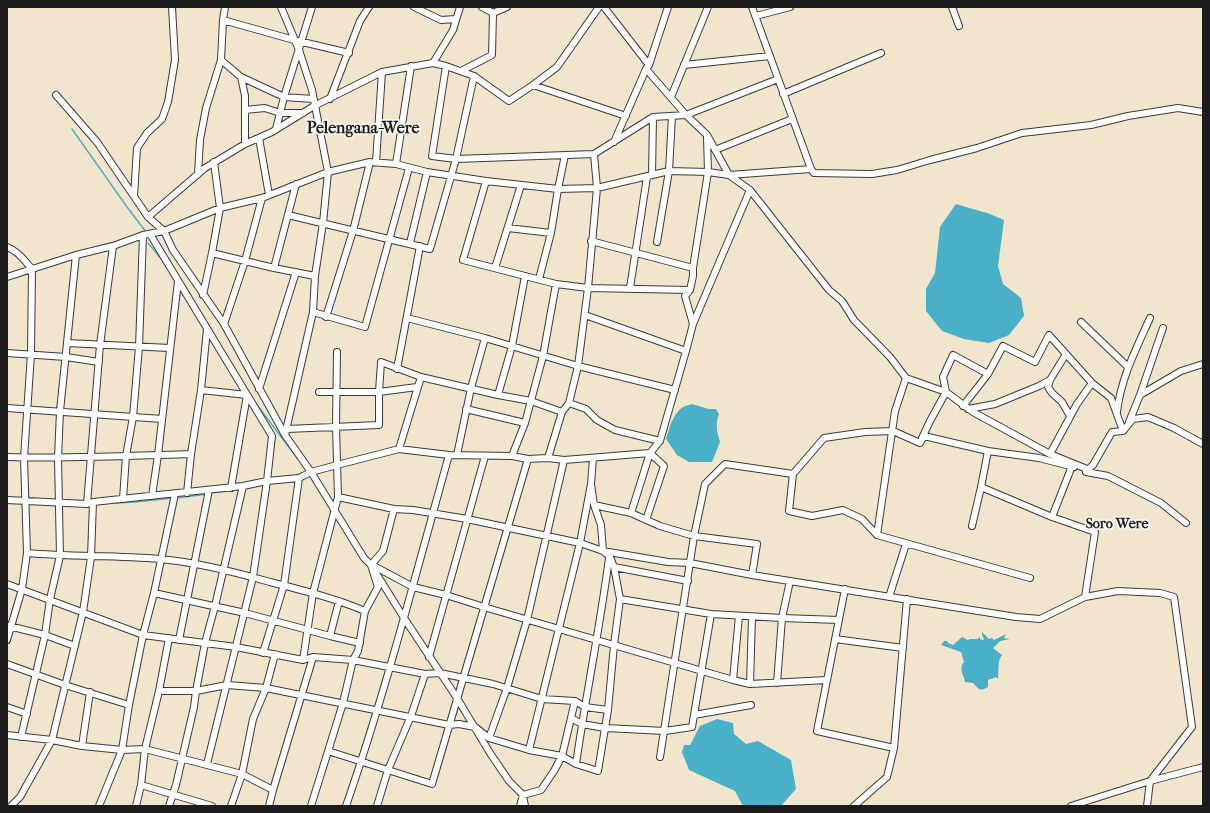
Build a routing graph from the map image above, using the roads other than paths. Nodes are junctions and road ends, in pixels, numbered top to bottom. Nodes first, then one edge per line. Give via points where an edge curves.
1 (172, 7) edge
2 (225, 7) edge
3 (282, 7) edge
4 (312, 7) edge
5 (369, 7) edge
6 (414, 7) edge
7 (460, 7) edge
8 (507, 7) edge
9 (599, 7) edge
10 (604, 7) edge
11 (668, 7) edge
12 (708, 7) edge
13 (752, 7) edge
14 (790, 7) edge
15 (952, 7) edge
16 (488, 9) edge
17 (756, 16) junction
18 (456, 19) junction
19 (223, 20) junction
20 (959, 26) dead end
21 (294, 40) junction
22 (302, 42) junction
23 (299, 50) junction
24 (349, 53) junction
25 (881, 53) dead end
26 (770, 56) junction
27 (222, 60) junction
28 (433, 63) junction
29 (684, 65) junction
30 (411, 66) junction
31 (446, 66) junction
32 (648, 67) junction
33 (461, 71) junction
34 (382, 72) junction
35 (474, 76) junction
36 (241, 77) junction
37 (778, 79) junction
38 (533, 86) junction
39 (783, 94) junction
40 (56, 95) dead end
41 (284, 97) junction
42 (671, 97) junction
43 (330, 99) junction
44 (314, 103) junction
45 (245, 110) junction
46 (1203, 112) edge
47 (280, 113) junction
48 (303, 113) junction
49 (686, 115) junction
50 (626, 116) junction
51 (672, 116) junction
52 (653, 118) junction
53 (792, 119) junction
54 (276, 129) junction
55 (707, 135) junction
56 (259, 138) junction
57 (614, 143) junction
58 (244, 144) junction
59 (715, 150) junction
60 (565, 154) junction
61 (594, 154) junction
62 (456, 159) junction
63 (214, 162) junction
64 (373, 162) junction
65 (396, 164) junction
66 (409, 168) junction
67 (811, 169) junction
68 (669, 171) junction
69 (328, 172) junction
70 (427, 172) junction
71 (708, 172) junction
72 (198, 174) junction
73 (729, 175) junction
74 (450, 176) junction
75 (650, 176) junction
76 (486, 181) junction
77 (296, 184) junction
78 (521, 185) junction
79 (597, 188) junction
80 (558, 189) junction
81 (750, 190) junction
82 (270, 195) junction
83 (134, 196) junction
84 (262, 198) junction
85 (220, 208) junction
86 (148, 216) junction
87 (288, 216) junction
88 (323, 223) junction
89 (508, 228) junction
90 (353, 230) junction
91 (164, 231) junction
92 (551, 233) junction
93 (146, 234) junction
94 (389, 239) junction
95 (591, 241) junction
96 (658, 242) dead end
97 (410, 243) junction
98 (113, 246) junction
99 (420, 246) junction
100 (7, 247) edge
101 (212, 253) junction
102 (636, 254) junction
103 (76, 255) junction
104 (245, 261) junction
105 (274, 268) junction
106 (495, 268) junction
107 (693, 268) junction
108 (32, 269) junction
109 (296, 272) junction
110 (7, 276) edge
111 (315, 276) junction
112 (525, 276) junction
113 (538, 279) junction
114 (178, 281) junction
115 (556, 284) junction
116 (588, 288) junction
117 (630, 288) junction
118 (690, 290) junction
119 (203, 295) junction
120 (313, 312) junction
121 (585, 315) junction
122 (326, 317) junction
123 (407, 318) junction
124 (1150, 318) dead end
125 (1081, 322) dead end
126 (224, 324) junction
127 (693, 324) junction
128 (1164, 328) dead end
129 (207, 329) junction
130 (485, 338) junction
131 (67, 342) junction
132 (100, 345) junction
133 (512, 346) junction
134 (139, 347) junction
135 (170, 348) junction
136 (337, 352) dead end
137 (686, 352) junction
138 (7, 353) edge
139 (30, 354) junction
140 (1066, 354) junction
141 (543, 356) junction
142 (66, 357) junction
143 (99, 362) junction
144 (1203, 364) edge
145 (578, 366) junction
146 (1128, 367) junction
147 (397, 369) junction
148 (988, 374) junction
149 (421, 377) junction
150 (906, 378) junction
151 (1050, 380) junction
152 (1092, 383) junction
153 (417, 387) junction
154 (471, 388) junction
155 (259, 389) junction
156 (201, 390) junction
157 (675, 390) junction
158 (319, 392) dead end
159 (335, 392) junction
160 (379, 392) junction
161 (946, 392) junction
162 (1140, 394) junction
163 (247, 395) junction
164 (498, 395) junction
165 (532, 401) junction
166 (569, 403) junction
167 (966, 407) junction
168 (7, 408) edge
169 (27, 409) junction
170 (466, 409) junction
171 (60, 411) junction
172 (562, 412) junction
173 (95, 413) junction
174 (1117, 413) junction
175 (1070, 416) junction
176 (133, 417) junction
177 (162, 418) junction
178 (1129, 422) junction
179 (525, 423) junction
180 (336, 427) junction
181 (893, 431) junction
182 (1123, 431) junction
183 (286, 432) junction
184 (660, 440) junction
185 (920, 443) junction
186 (1203, 444) edge
187 (399, 449) junction
188 (988, 451) junction
189 (650, 453) junction
190 (191, 454) junction
191 (1050, 454) junction
192 (158, 455) junction
193 (449, 455) junction
194 (457, 455) junction
195 (126, 456) junction
196 (485, 456) junction
197 (512, 456) junction
198 (7, 457) edge
199 (24, 458) junction
200 (58, 458) junction
201 (90, 458) junction
202 (548, 458) junction
203 (593, 458) junction
204 (528, 459) junction
205 (564, 460) junction
206 (336, 465) junction
207 (1072, 466) junction
208 (1086, 470) junction
209 (311, 472) junction
210 (793, 474) junction
211 (299, 478) junction
212 (267, 481) junction
213 (591, 484) junction
214 (243, 486) junction
215 (982, 487) junction
216 (231, 488) junction
217 (208, 490) junction
218 (187, 493) junction
219 (175, 494) junction
220 (152, 496) junction
221 (338, 497) junction
222 (123, 499) junction
223 (7, 500) edge
224 (25, 501) junction
225 (59, 502) junction
226 (90, 503) junction
227 (594, 505) junction
228 (394, 509) junction
229 (334, 510) junction
230 (433, 512) junction
231 (631, 514) junction
232 (1052, 516) junction
233 (467, 519) junction
234 (646, 520) junction
235 (1186, 523) dead end
236 (972, 526) dead end
237 (508, 528) junction
238 (877, 535) junction
239 (546, 536) junction
240 (694, 536) junction
241 (580, 543) junction
242 (906, 544) junction
243 (603, 551) junction
244 (26, 553) junction
245 (60, 556) junction
246 (91, 557) junction
247 (610, 557) junction
248 (162, 559) junction
249 (690, 563) junction
250 (194, 564) junction
251 (371, 565) junction
252 (614, 567) junction
253 (224, 570) junction
254 (752, 575) junction
255 (253, 577) junction
256 (1030, 578) dead end
257 (688, 581) junction
258 (790, 581) junction
259 (7, 584) edge
260 (284, 585) junction
261 (413, 587) junction
262 (22, 589) junction
263 (845, 589) junction
264 (313, 592) junction
265 (154, 593) junction
266 (446, 595) junction
267 (889, 597) junction
268 (1085, 597) junction
269 (50, 599) junction
270 (620, 599) junction
271 (907, 599) junction
272 (187, 600) junction
273 (339, 601) junction
274 (215, 606) junction
275 (484, 608) junction
276 (683, 608) junction
277 (365, 611) junction
278 (83, 612) junction
279 (245, 613) junction
280 (711, 614) junction
281 (739, 616) junction
282 (752, 617) junction
283 (404, 618) junction
284 (782, 618) junction
285 (272, 620) junction
286 (527, 620) junction
287 (839, 620) junction
288 (9, 626) edge
289 (559, 629) junction
290 (308, 630) junction
291 (45, 635) junction
292 (143, 635) junction
293 (330, 636) junction
294 (169, 638) junction
295 (835, 639) junction
296 (7, 640) edge
297 (179, 640) junction
298 (597, 640) junction
299 (205, 643) junction
300 (360, 643) junction
301 (614, 645) junction
302 (75, 646) junction
303 (236, 647) junction
304 (903, 648) junction
305 (264, 653) junction
306 (275, 654) junction
307 (313, 657) junction
308 (429, 657) junction
309 (303, 660) junction
310 (353, 660) junction
311 (674, 663) junction
312 (7, 664) edge
313 (390, 666) junction
314 (701, 670) junction
315 (440, 673) junction
316 (36, 674) junction
317 (425, 674) junction
318 (463, 678) junction
319 (733, 680) junction
320 (827, 680) junction
321 (777, 683) junction
322 (750, 684) junction
323 (65, 685) junction
324 (227, 685) junction
325 (266, 688) junction
326 (507, 688) junction
327 (159, 691) junction
328 (196, 691) junction
329 (90, 692) junction
330 (301, 696) junction
331 (457, 698) junction
332 (542, 699) junction
333 (575, 701) junction
334 (343, 703) junction
335 (129, 705) junction
336 (750, 705) dead end
337 (7, 707) edge
338 (585, 707) junction
339 (608, 710) junction
340 (377, 711) junction
341 (27, 714) junction
342 (694, 715) junction
343 (410, 716) junction
344 (571, 718) junction
345 (582, 724) junction
346 (449, 725) junction
347 (475, 727) junction
348 (605, 728) junction
349 (665, 730) junction
350 (7, 735) edge
351 (21, 737) junction
352 (489, 738) junction
353 (52, 740) junction
354 (82, 746) junction
355 (894, 748) junction
356 (145, 749) junction
357 (122, 750) junction
358 (529, 750) junction
359 (328, 751) junction
360 (562, 756) junction
361 (660, 757) dead end
362 (182, 758) junction
363 (361, 762) junction
364 (207, 764) junction
365 (576, 764) junction
366 (1203, 767) edge
367 (388, 770) junction
368 (242, 774) junction
369 (1150, 781) junction
370 (141, 786) junction
371 (274, 790) junction
372 (172, 795) junction
373 (523, 795) junction
374 (11, 806) edge
375 (99, 806) edge
376 (136, 806) edge
377 (169, 806) edge
378 (212, 806) edge
379 (231, 806) edge
380 (269, 806) edge
381 (311, 806) edge
382 (346, 806) edge
383 (377, 806) edge
384 (520, 806) edge
385 (525, 806) edge
386 (854, 806) edge
387 (1071, 806) edge
388 (1147, 806) edge

1 - 83 street via 175,60 168,102 162,119 137,148
2 - 19 street
3 - 21 street
4 - 22 street
5 - 24 street via 360,21
6 - 18 street via 441,20
7 - 18 street
8 - 16 street
9 - 38 street via 557,67
10 - 32 street
11 - 32 street
12 - 29 street
13 - 17 street
14 - 17 street
15 - 20 street
16 - 33 street via 492,55
17 - 26 street
18 - 28 street via 453,30
19 - 21 street
19 - 27 street
21 - 22 street
21 - 23 street
22 - 23 street
22 - 24 street
23 - 41 street
23 - 44 street
24 - 43 street
25 - 39 street
26 - 29 street
26 - 37 street
27 - 36 street
27 - 72 street via 206,108 200,140
28 - 30 street
28 - 31 street
29 - 42 street
30 - 34 street
30 - 65 street
31 - 33 street
31 - 62 street via 432,156
32 - 42 street
32 - 50 street
33 - 35 street
34 - 43 street
34 - 64 street
35 - 38 street via 509,101
35 - 62 street
36 - 41 street
36 - 45 street
37 - 39 street
37 - 49 street
38 - 50 street
39 - 53 street
40 - 83 street via 97,142
41 - 44 street
41 - 47 street
42 - 49 street
43 - 44 street
44 - 48 street
44 - 69 street
45 - 47 street via 265,108
45 - 58 street
46 - 67 street via 1178,108 1091,125 1022,132 977,148 897,170 872,174 814,173
47 - 48 street
47 - 54 street
48 - 54 street
49 - 51 street
49 - 55 street
50 - 57 street
51 - 52 street
51 - 68 street
52 - 57 street
52 - 75 street
53 - 59 street
53 - 67 street
54 - 56 street
55 - 59 street
55 - 71 street
56 - 58 street
56 - 82 street
57 - 61 street
58 - 63 street
59 - 73 street
60 - 61 street
60 - 62 street
60 - 80 street
61 - 79 street
62 - 74 street
63 - 72 street
63 - 85 street
64 - 65 street
64 - 69 street
64 - 90 street
65 - 66 street
66 - 70 street
66 - 94 street
67 - 73 street
68 - 71 street
68 - 75 street
68 - 96 street
69 - 77 street
69 - 88 street
70 - 74 street
70 - 97 street
71 - 73 street
71 - 107 street
72 - 86 street
73 - 81 street
74 - 76 street
74 - 99 street via 430,249
75 - 79 street
75 - 102 street
76 - 78 street
76 - 106 street via 463,260
77 - 82 street
77 - 87 street
78 - 80 street
78 - 89 street
79 - 80 street
79 - 95 street
80 - 92 street
81 - 127 street
81 - 150 street via 829,290 842,301 854,320 890,357
82 - 84 street
83 - 86 street
84 - 85 street
84 - 104 street
85 - 91 street
85 - 101 street
86 - 91 street
87 - 88 street
87 - 105 street
88 - 90 street
88 - 111 street
89 - 92 street
89 - 106 street
90 - 94 street
90 - 122 street
91 - 93 street
91 - 119 street via 173,250
92 - 113 street
93 - 98 street
93 - 114 street
93 - 134 street
94 - 97 street
94 - 122 street via 365,327
95 - 102 street
95 - 116 street
97 - 99 street
98 - 103 street
98 - 132 street
99 - 123 street
100 - 108 street via 20,254
101 - 104 street
101 - 119 street
102 - 107 street
102 - 117 street
103 - 108 street
103 - 131 street
104 - 105 street
104 - 126 street
105 - 109 street
106 - 112 street
107 - 118 street
108 - 110 street
108 - 139 street
109 - 111 street
109 - 155 street
111 - 120 street
112 - 113 street
112 - 133 street
113 - 115 street
114 - 129 street
114 - 135 street
115 - 116 street
115 - 141 street
116 - 117 street
116 - 121 street
117 - 118 street
118 - 127 street via 685,296
119 - 126 street
120 - 122 street
120 - 183 street
121 - 137 street
121 - 145 street
123 - 130 street
123 - 147 street
124 - 146 street
125 - 146 street
126 - 155 street
127 - 137 street
128 - 162 street
129 - 156 street
129 - 163 street
130 - 133 street
130 - 154 street
131 - 132 street
131 - 142 street
132 - 134 street
132 - 143 street
133 - 141 street
133 - 164 street
134 - 135 street
134 - 176 street
135 - 177 street
136 - 159 street
137 - 157 street
138 - 139 street
139 - 142 street
139 - 169 street
140 - 148 street via 1049,335 1034,362 1003,346
140 - 151 street
140 - 152 street
141 - 145 street
141 - 165 street
142 - 143 street
142 - 171 street
143 - 173 street
144 - 162 street via 1181,371
145 - 157 street
145 - 166 street
146 - 174 street via 1119,395
147 - 149 street
147 - 160 street via 382,362
148 - 161 street via 953,355 943,377
148 - 167 street
149 - 153 street
149 - 154 street
150 - 161 street
150 - 181 street via 895,411
151 - 167 street via 995,404
151 - 175 street via 1048,387 1062,402
152 - 174 street via 1111,398
152 - 175 street
153 - 160 street
153 - 187 street
154 - 164 street
154 - 170 street
155 - 183 street
156 - 163 street
156 - 190 street
157 - 184 street
158 - 159 street
159 - 160 street
159 - 180 street
160 - 180 street via 378,425
161 - 167 street
161 - 185 street
162 - 178 street
163 - 212 street via 272,436
163 - 216 street
164 - 165 street
165 - 172 street
165 - 179 street
166 - 172 street
166 - 184 street via 586,408 597,420 615,430
167 - 191 street
168 - 169 street
169 - 171 street
169 - 199 street
170 - 179 street
170 - 194 street
171 - 173 street
171 - 200 street
172 - 202 street
173 - 176 street
173 - 201 street
174 - 182 street
175 - 191 street
176 - 177 street
176 - 195 street
177 - 192 street
178 - 182 street
178 - 186 street via 1148,417
179 - 197 street
180 - 183 street
180 - 206 street
181 - 185 street
181 - 210 street via 824,438
181 - 238 street
182 - 208 street via 1112,432 1093,465
183 - 209 street
184 - 189 street
185 - 188 street via 924,436
187 - 193 street
187 - 206 street
188 - 207 street via 1039,458
188 - 215 street
189 - 203 street
189 - 231 street
189 - 234 street via 664,466
190 - 192 street
190 - 218 street
191 - 208 street
192 - 195 street
192 - 220 street
193 - 194 street
193 - 230 street
194 - 196 street
195 - 201 street
195 - 222 street
196 - 197 street
196 - 233 street
197 - 204 street
198 - 199 street
199 - 200 street
199 - 224 street
200 - 201 street
200 - 225 street
201 - 226 street
202 - 204 street
202 - 205 street
203 - 205 street
203 - 213 street
204 - 237 street
205 - 239 street
206 - 209 street
206 - 221 street
207 - 208 street
207 - 232 street
208 - 235 street via 1108,476 1161,503
209 - 211 street
209 - 229 street
210 - 238 street via 789,511 812,516 843,510 862,519
210 - 240 street via 725,464 705,484
211 - 212 street
211 - 260 street
212 - 214 street
212 - 255 street
213 - 227 street
213 - 241 street
214 - 216 street
214 - 253 street
215 - 232 street
215 - 236 street
216 - 217 street
217 - 218 street
217 - 250 street
218 - 219 street
219 - 220 street
219 - 248 street
220 - 222 street
221 - 228 street
221 - 229 street
222 - 226 street
223 - 224 street
224 - 225 street
224 - 244 street
225 - 226 street
225 - 245 street
226 - 246 street
227 - 231 street
227 - 243 street via 601,524
228 - 230 street
228 - 251 street via 383,551
229 - 251 street
229 - 264 street
230 - 233 street
230 - 261 street
231 - 234 street
232 - 268 street via 1095,532
233 - 237 street
233 - 266 street
234 - 240 street
237 - 239 street
237 - 275 street
238 - 242 street
239 - 241 street
239 - 286 street
240 - 249 street
240 - 254 street via 757,544
241 - 243 street
241 - 289 street
242 - 256 street
242 - 267 street
243 - 247 street
243 - 249 street via 668,562
244 - 245 street
244 - 262 street
245 - 246 street
245 - 269 street
246 - 248 street
246 - 278 street
247 - 252 street
247 - 298 street
248 - 250 street
248 - 265 street
249 - 254 street
249 - 257 street
250 - 253 street
250 - 272 street
251 - 261 street
251 - 277 street via 378,587
251 - 283 street
252 - 257 street
252 - 270 street
253 - 255 street
253 - 274 street
254 - 258 street
255 - 260 street
255 - 279 street
257 - 276 street
258 - 263 street
258 - 284 street
259 - 262 street
260 - 264 street
260 - 285 street
261 - 266 street
261 - 283 street
262 - 269 street
262 - 288 street
263 - 267 street
263 - 287 street
264 - 273 street
264 - 290 street
265 - 272 street
265 - 292 street
266 - 275 street
266 - 308 street
267 - 271 street
268 - 271 street via 1040,619
268 - 369 street via 1118,590 1160,593 1174,597 1192,727
269 - 278 street
269 - 291 street
270 - 276 street
270 - 301 street
271 - 304 street
272 - 274 street
272 - 297 street
273 - 277 street
273 - 293 street
274 - 279 street
274 - 299 street
275 - 286 street
275 - 318 street
276 - 280 street
276 - 311 street
277 - 300 street
278 - 292 street
278 - 302 street
279 - 285 street
279 - 303 street
280 - 281 street
280 - 314 street
281 - 282 street
281 - 319 street
282 - 284 street
282 - 322 street
283 - 308 street
283 - 313 street
284 - 287 street
284 - 321 street
285 - 290 street
285 - 305 street
286 - 289 street
286 - 326 street
287 - 295 street
288 - 291 street
288 - 296 street
289 - 298 street
289 - 332 street
290 - 293 street
290 - 309 street
291 - 302 street
291 - 316 street
292 - 294 street
292 - 335 street
293 - 300 street
294 - 297 street
294 - 327 street
295 - 304 street
295 - 320 street
297 - 299 street
298 - 301 street
298 - 338 street
299 - 303 street
299 - 328 street
300 - 310 street
301 - 311 street
301 - 339 street
302 - 323 street
303 - 305 street
303 - 324 street
304 - 355 street
305 - 306 street
306 - 309 street
306 - 325 street
307 - 309 street
307 - 310 street
307 - 330 street
308 - 315 street
310 - 313 street
310 - 334 street
311 - 314 street
311 - 349 street
312 - 316 street
313 - 317 street
313 - 340 street
314 - 319 street
314 - 342 street
315 - 317 street
315 - 318 street
315 - 331 street
316 - 323 street
316 - 341 street
317 - 343 street
318 - 326 street
318 - 331 street
319 - 322 street
320 - 321 street
320 - 355 street via 817,731
321 - 322 street
323 - 329 street
323 - 353 street
324 - 325 street
324 - 328 street
324 - 364 street
325 - 330 street
325 - 368 street via 253,719
326 - 332 street
326 - 352 street
327 - 328 street
327 - 356 street
328 - 362 street
329 - 335 street
329 - 354 street
330 - 334 street
330 - 371 street
331 - 346 street
331 - 347 street
332 - 333 street
332 - 358 street
333 - 338 street
333 - 344 street
334 - 340 street
334 - 359 street
335 - 357 street
336 - 342 street
337 - 341 street
338 - 339 street
338 - 345 street
339 - 348 street
340 - 343 street
340 - 363 street
341 - 351 street
342 - 349 street via 692,727
343 - 346 street
343 - 367 street
344 - 345 street
344 - 360 street
345 - 348 street
345 - 365 street
346 - 347 street
346 - 367 street via 432,784
347 - 352 street
347 - 373 street via 509,781
348 - 349 street
348 - 365 street via 598,771
349 - 361 street
350 - 351 street
351 - 353 street
352 - 358 street
353 - 354 street
353 - 374 street via 20,797
354 - 357 street
355 - 386 street via 887,777
356 - 357 street
356 - 362 street
356 - 370 street
357 - 375 street
358 - 360 street
359 - 363 street
359 - 381 street
360 - 365 street
360 - 373 street via 541,790
362 - 364 street
362 - 372 street
363 - 367 street
363 - 382 street
364 - 368 street
366 - 369 street
367 - 383 street
368 - 371 street
368 - 379 street
369 - 387 street
369 - 388 street
370 - 372 street
370 - 376 street
371 - 380 street
372 - 377 street
372 - 378 street
373 - 384 street
373 - 385 street

